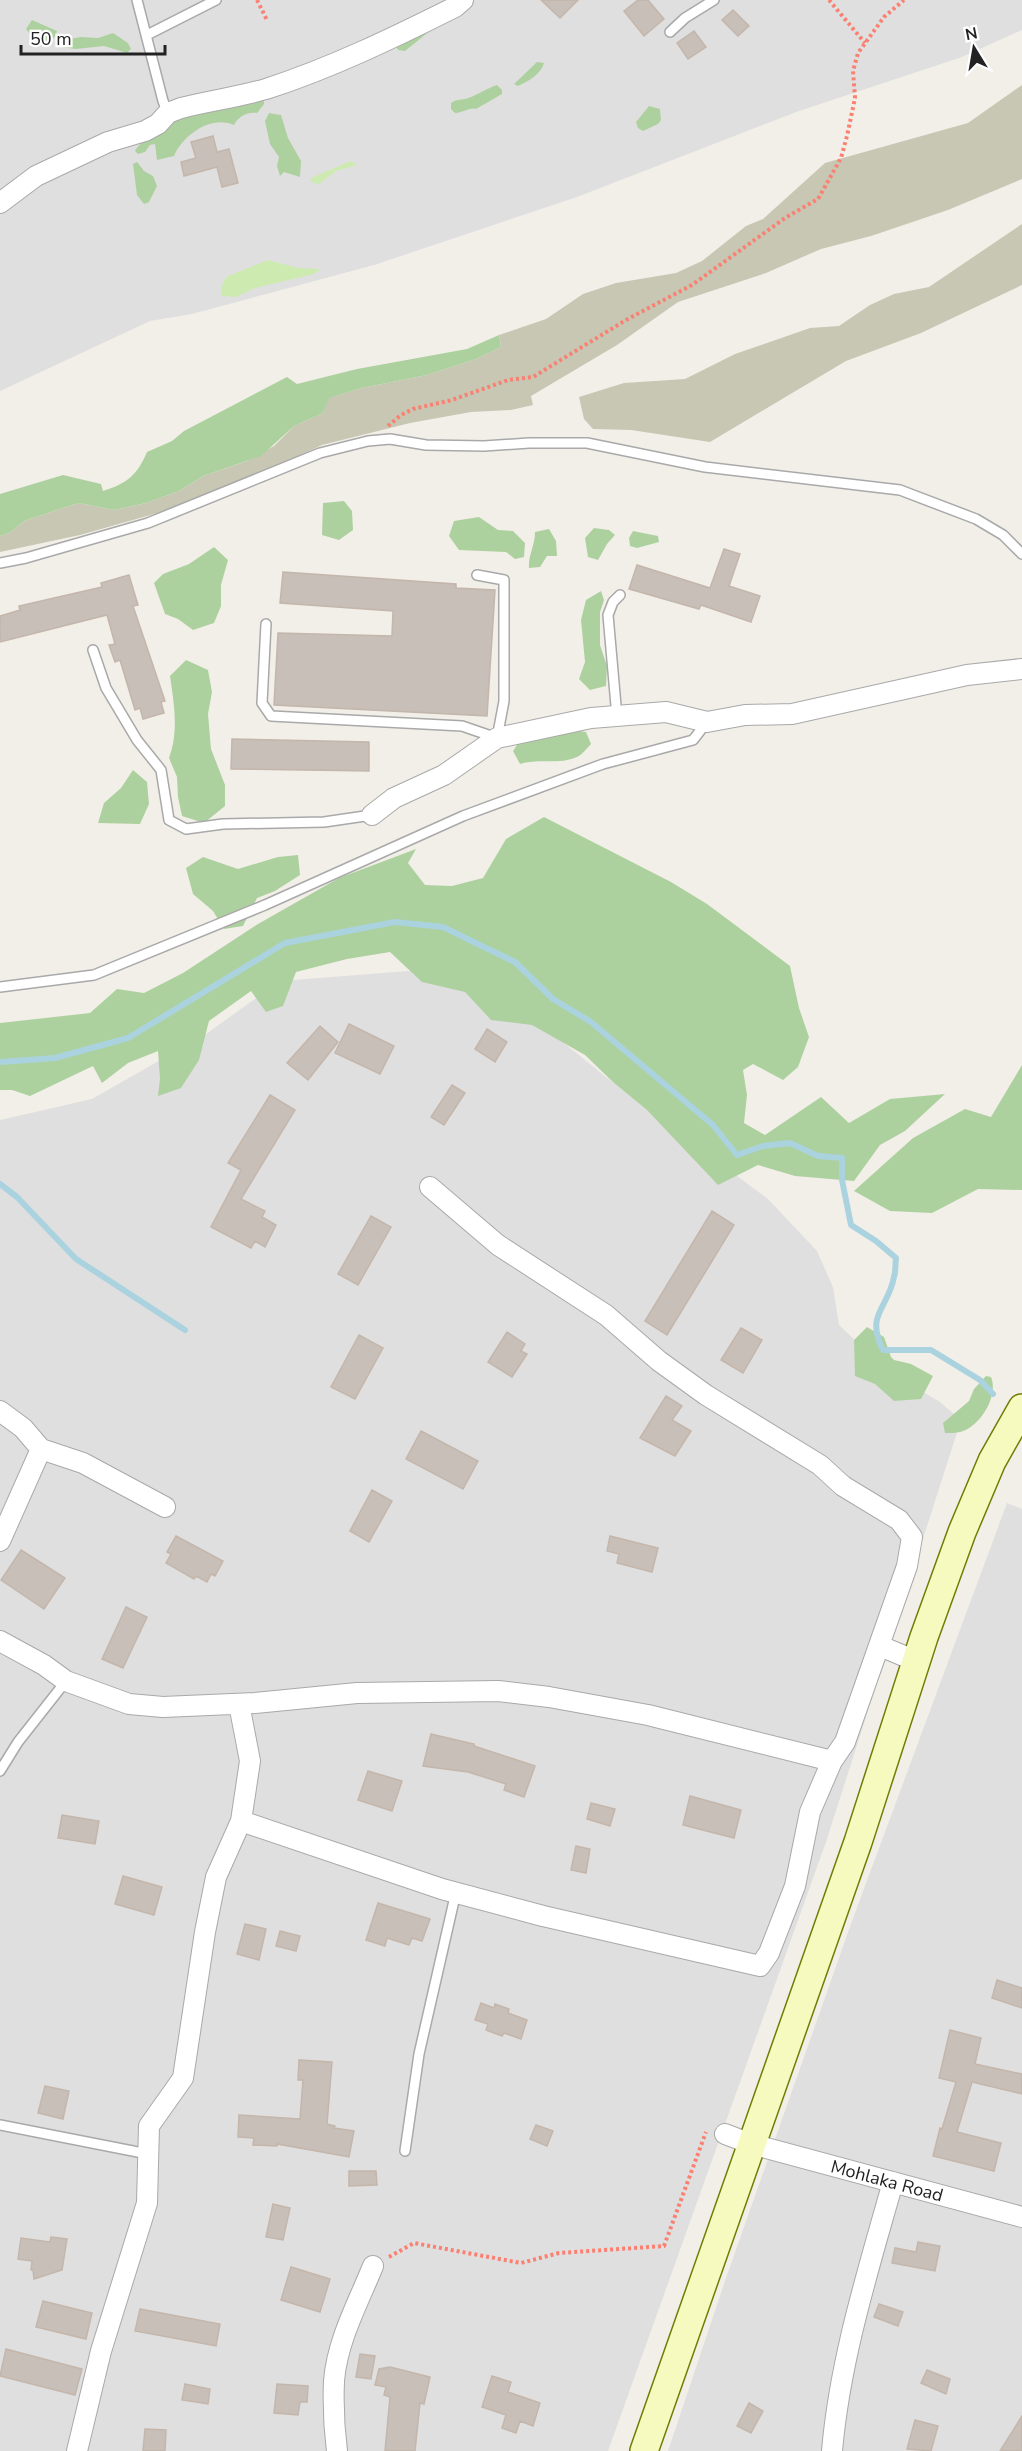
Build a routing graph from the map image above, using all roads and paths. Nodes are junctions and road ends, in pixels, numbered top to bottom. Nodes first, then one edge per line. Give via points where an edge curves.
1 (137, 0) edge
2 (216, 0) edge
3 (257, 0) edge
4 (462, 0) edge
5 (714, 0) edge
6 (829, 0) edge
7 (904, 0) edge
8 (267, 20) dead end
9 (670, 32) dead end
10 (147, 35) junction
11 (865, 43) junction
12 (168, 113) junction
13 (0, 203) edge
14 (390, 439) junction
15 (1022, 554) edge
16 (0, 563) edge
17 (477, 575) dead end
18 (620, 595) dead end
19 (266, 624) dead end
20 (93, 650) dead end
21 (1022, 669) edge
22 (617, 717) junction
23 (707, 722) junction
24 (497, 738) junction
25 (372, 815) joint
26 (0, 987) edge
27 (430, 1187) dead end
28 (1022, 1408) edge
29 (0, 1411) edge
30 (41, 1449) junction
31 (165, 1507) dead end
32 (0, 1541) edge
33 (0, 1641) edge
34 (880, 1646) junction
35 (916, 1661) junction
36 (66, 1681) junction
37 (239, 1704) junction
38 (832, 1761) junction
39 (0, 1771) edge
40 (241, 1821) junction
41 (456, 1892) junction
42 (0, 2125) edge
43 (725, 2134) joint
44 (751, 2144) junction
45 (405, 2151) dead end
46 (148, 2154) junction
47 (893, 2182) junction
48 (1021, 2213) edge
49 (373, 2266) joint
50 (77, 2451) edge
51 (338, 2451) edge
52 (644, 2451) edge
53 (832, 2451) edge

1 - 10 lane
2 - 10 lane
3 - 8 path
4 - 12 street via 374,47 294,79
5 - 9 lane
6 - 11 path
7 - 11 path via 884,17
10 - 12 lane
11 - 14 path via 853,71 855,98 841,158 818,199 692,285 533,377 508,380 413,409 388,426
12 - 13 street via 145,131 108,142 36,176
14 - 15 lane via 426,445 587,443 705,468 900,490 976,519 1003,535
14 - 16 lane via 320,453 148,523
17 - 24 lane via 504,580 504,701
18 - 22 lane via 608,615
19 - 24 lane via 262,703 271,716 462,726
20 - 25 lane via 106,688 137,740 161,770 169,820 186,829 223,824 324,822
21 - 23 street via 967,675 792,714 745,715
22 - 23 street via 666,712
22 - 24 street via 591,718
23 - 26 lane via 693,740 603,764 463,816 94,975
24 - 25 street via 444,775 394,798
27 - 34 street via 498,1245 606,1315 696,1388 820,1465 843,1486 899,1520 912,1537 907,1566
28 - 35 main road via 992,1461 962,1532
29 - 30 street via 23,1428
30 - 31 street via 83,1463
30 - 32 street
33 - 36 street
34 - 35 street
34 - 38 street via 845,1742
35 - 44 main road via 858,1842
36 - 37 street via 129,1704
36 - 39 lane
37 - 38 street via 357,1693 498,1691 648,1715
37 - 40 street via 250,1761
38 - 41 street via 810,1812 795,1886 770,1953 759,1966
40 - 41 street
40 - 46 street via 216,1877 183,2078 149,2126
41 - 45 lane via 419,2054
42 - 46 lane
43 - 44 street, Mohlaka Road
43 - 49 path via 707,2130 664,2246 559,2253 521,2263 414,2243
44 - 47 street, Mohlaka Road
44 - 52 main road
46 - 50 street via 147,2203 101,2351
47 - 48 street, Mohlaka Road
47 - 53 street via 848,2344
49 - 51 street via 344,2336 334,2379

